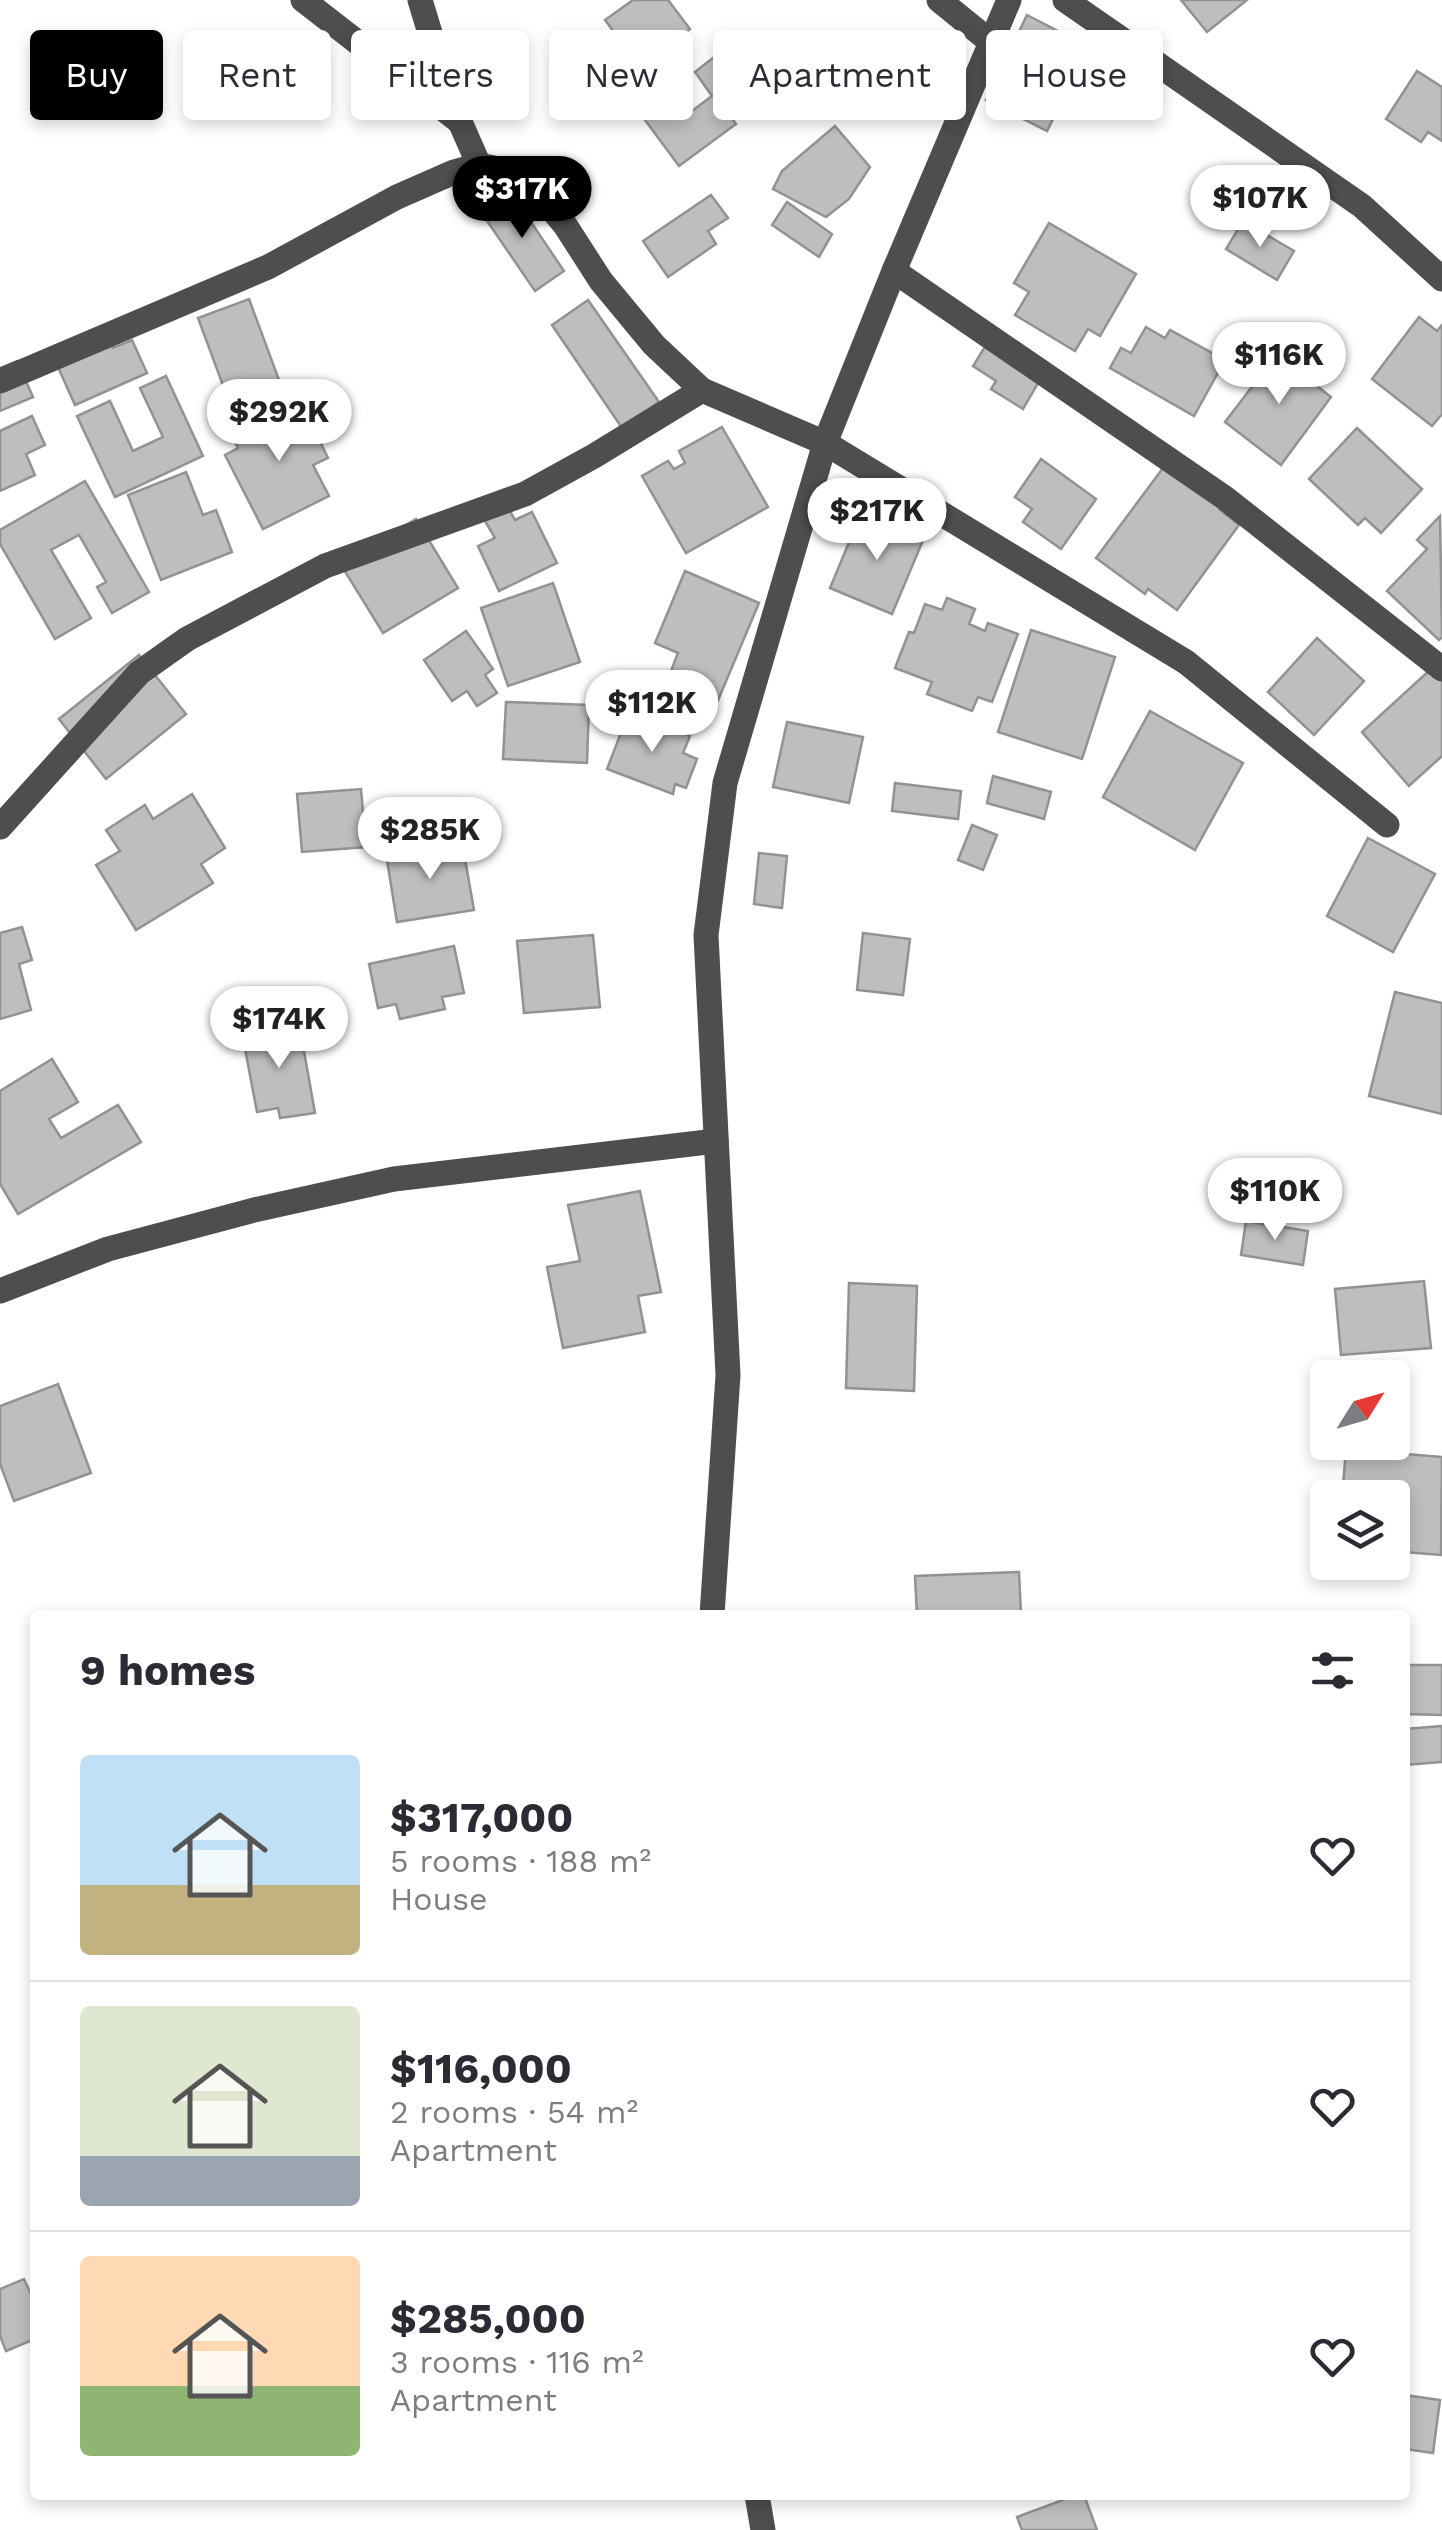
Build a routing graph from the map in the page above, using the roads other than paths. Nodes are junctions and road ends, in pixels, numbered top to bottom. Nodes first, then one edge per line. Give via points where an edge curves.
1 (303, 0) edge
2 (420, 0) edge
3 (939, 0) edge
4 (1009, 0) edge
5 (1065, 0) edge
6 (997, 30) edge
7 (986, 39) edge
8 (986, 58) edge
9 (460, 122) junction
10 (479, 165) junction
11 (1442, 241) edge
12 (1433, 270) edge
13 (894, 271) junction
14 (0, 381) edge
15 (702, 390) junction
16 (826, 443) junction
17 (1442, 668) edge
18 (1387, 825) dead end
19 (0, 828) edge
20 (716, 1141) junction
21 (0, 1290) edge
22 (712, 1610) edge
23 (758, 2500) edge
24 (763, 2530) edge

1 - 9 street
2 - 9 street
3 - 7 street
4 - 6 street
5 - 12 street via 1362,206
8 - 13 street
9 - 10 street
10 - 14 street via 397,198 268,267
10 - 15 street via 504,170 536,190 654,346
11 - 12 street
13 - 16 street
13 - 17 street via 1225,498
15 - 16 street
15 - 19 street via 525,494 324,566 187,639 138,673
16 - 18 street via 1186,662
16 - 20 street via 724,782 706,935
20 - 21 street via 394,1179 108,1249
20 - 22 street via 728,1375
23 - 24 street

